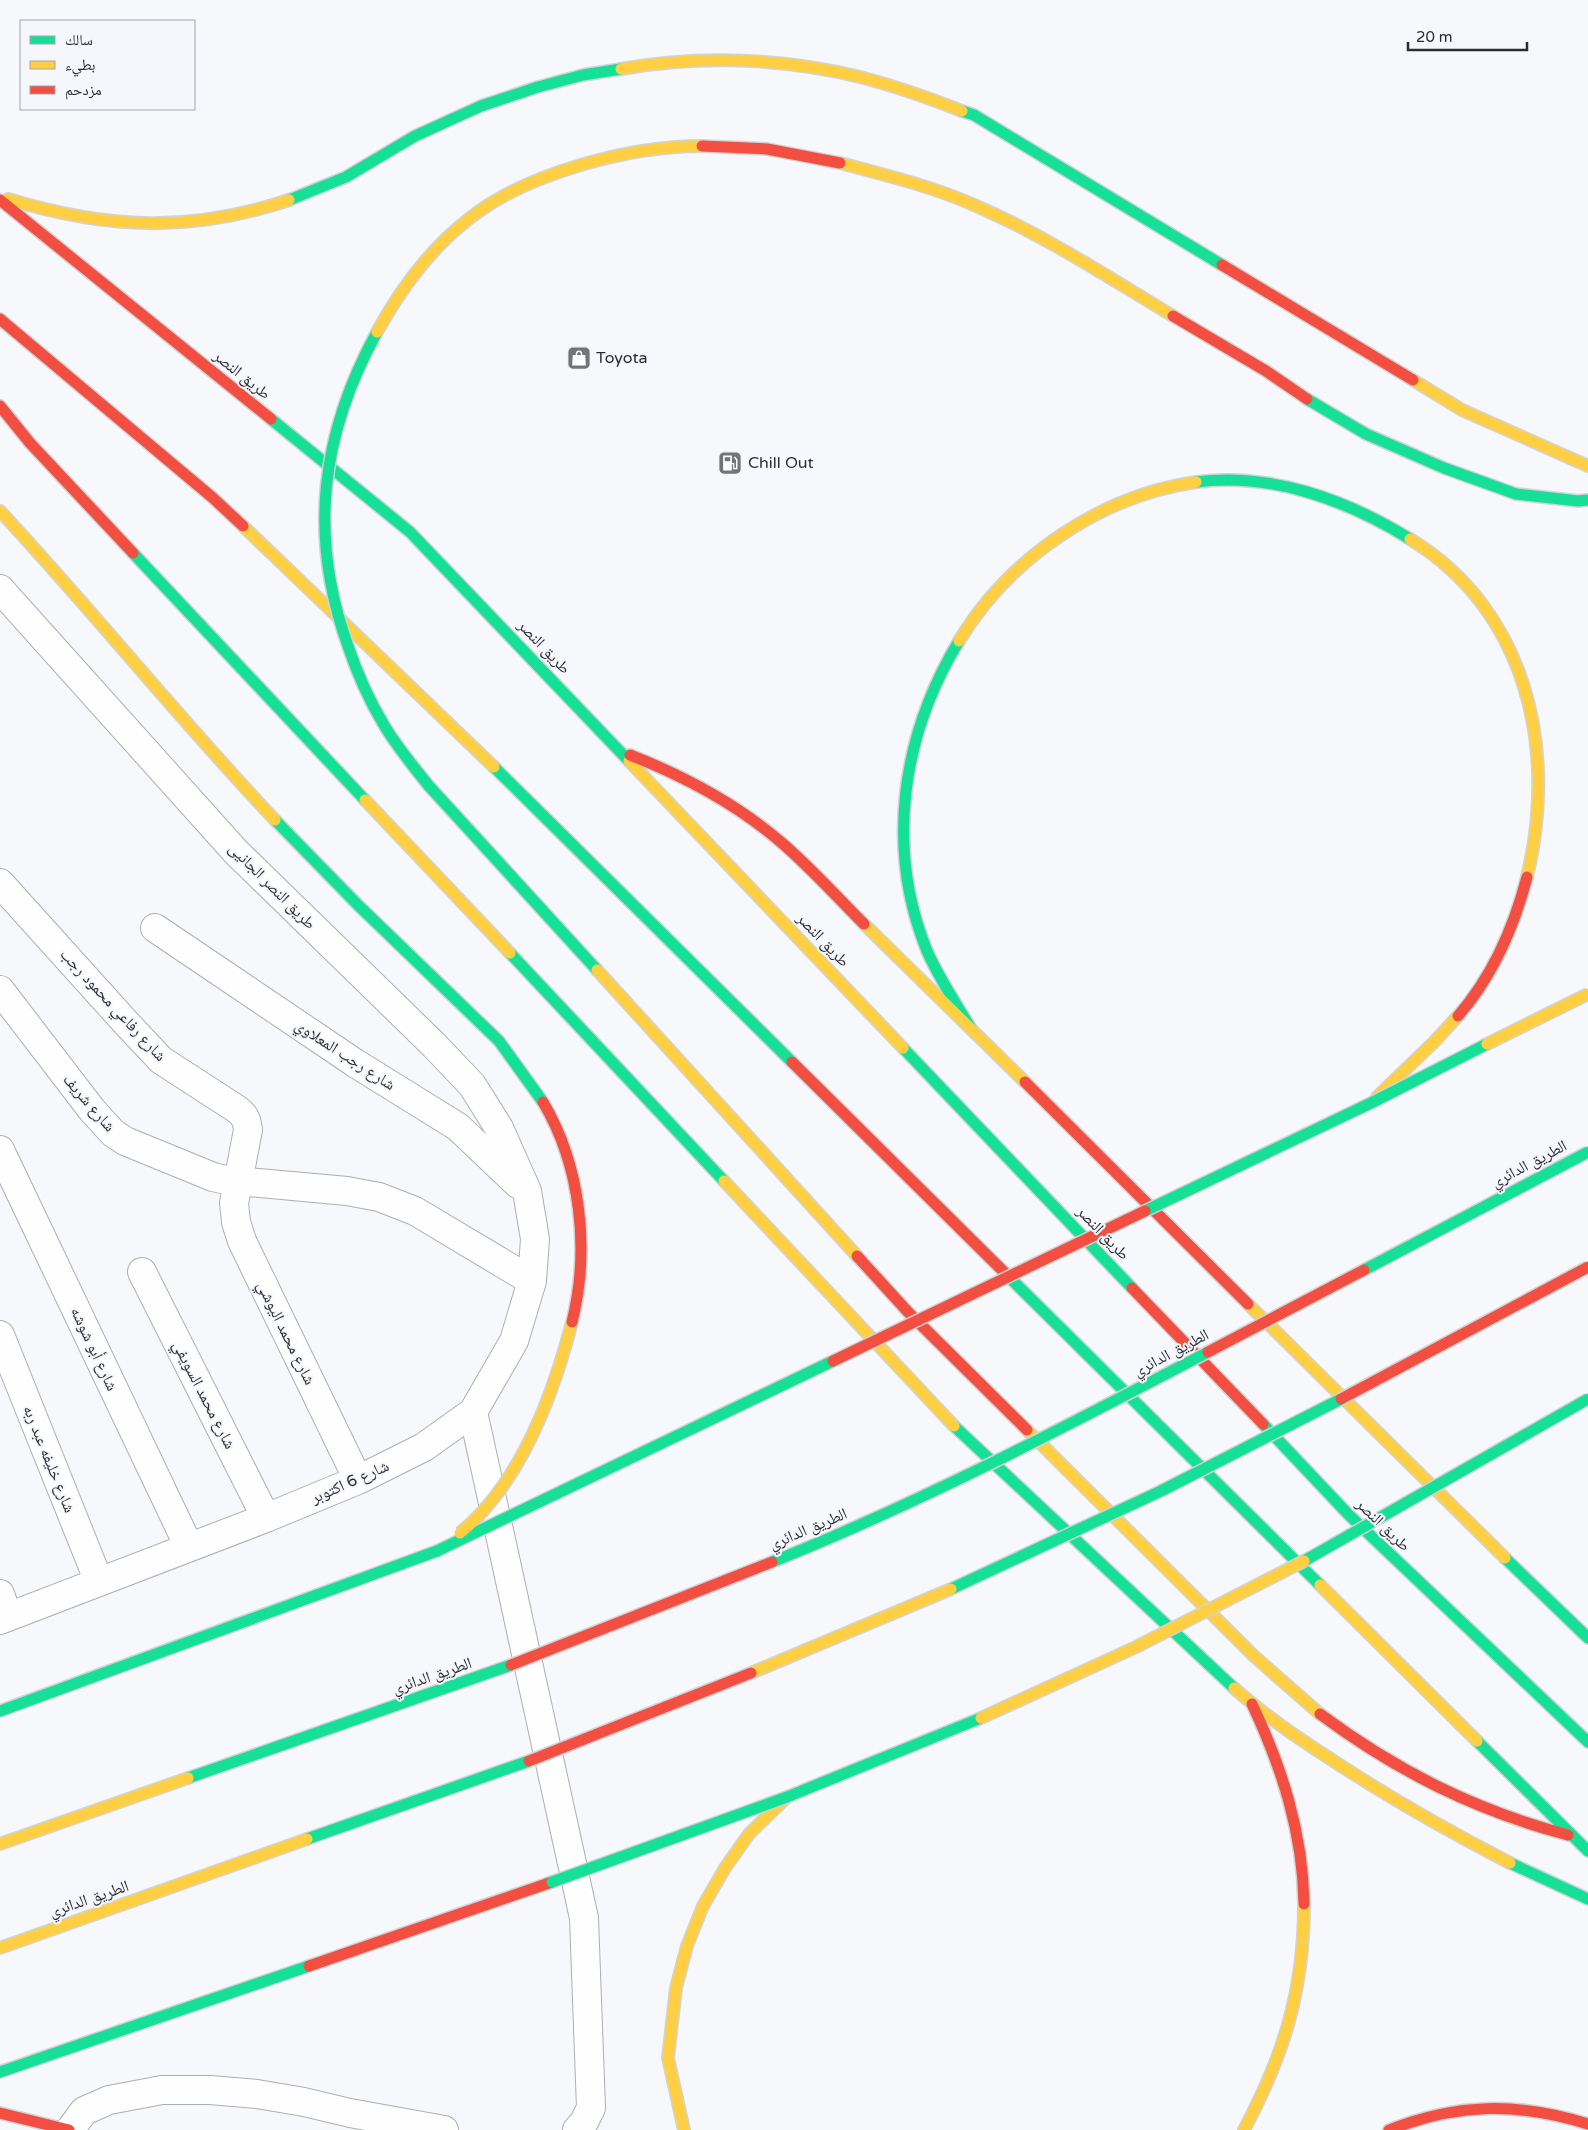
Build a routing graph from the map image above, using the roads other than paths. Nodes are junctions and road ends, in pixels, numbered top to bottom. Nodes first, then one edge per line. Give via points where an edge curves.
1 (0, 196) edge
2 (0, 200) edge
3 (0, 319) edge
4 (0, 406) edge
5 (1588, 466) edge
6 (1588, 500) edge
7 (0, 511) edge
8 (0, 589) edge
9 (620, 751) junction
10 (0, 883) edge
11 (155, 928) dead end
12 (0, 990) edge
13 (1588, 994) edge
14 (970, 1027) junction
15 (1371, 1104) junction
16 (0, 1150) edge
17 (1588, 1152) edge
18 (239, 1182) junction
19 (527, 1192) junction
20 (1588, 1267) edge
21 (142, 1272) dead end
22 (532, 1281) junction
23 (0, 1335) edge
24 (1588, 1399) edge
25 (473, 1412) junction
26 (358, 1480) junction
27 (266, 1518) junction
28 (189, 1547) junction
29 (437, 1551) junction
30 (99, 1582) junction
31 (3, 1610) edge
32 (1588, 1638) edge
33 (1251, 1703) junction
34 (0, 1711) edge
35 (1588, 1742) edge
36 (787, 1797) junction
37 (1572, 1836) junction
38 (0, 1844) edge
39 (1588, 1851) edge
40 (1588, 1899) edge
41 (0, 1948) edge
42 (0, 2072) edge
43 (0, 2113) edge
44 (1588, 2124) edge
45 (70, 2130) edge
46 (444, 2130) edge
47 (576, 2130) edge
48 (684, 2130) edge
49 (1244, 2130) edge
50 (1389, 2130) edge

1 - 5 highway via 79,219 126,225 219,220 308,195 349,176 440,123 496,100 553,82 612,70 672,63 796,66 857,77 916,93 974,115 1462,410
2 - 9 highway, طريق النصر via 410,532
3 - 37 highway via 213,498 483,756
4 - 33 highway via 30,443 958,1430
6 - 37 highway, bridge via 1516,494 1444,468 1366,434 1031,231 956,198 914,183 791,151 716,144 623,154 574,167 527,185 482,208 447,238 417,271 391,308 352,382 339,422 324,503 328,561 341,626 355,666 400,749 429,786 908,1312 1254,1658 1338,1730 1393,1765 1450,1794 1501,1815
7 - 29 highway, bridge via 230,771 358,906 499,1041 527,1075 549,1112 566,1151 576,1193 580,1236 579,1280 562,1359 544,1411 504,1483 471,1525
8 - 19 street, طريق النصر الجانيى via 236,852 472,1085 499,1128
9 - 14 highway via 664,768 705,790 782,843
9 - 35 highway, طريق النصر via 1349,1515
10 - 18 street, شارع رفاعي محمود رجب via 161,1060 243,1114 248,1121 248,1130
11 - 19 street, شارع رجب المعلاوي via 355,1063 458,1127
12 - 18 street, شارع شريف via 113,1133 213,1177
13 - 15 highway, bridge
14 - 15 highway, bridge via 936,969 913,907 904,842 907,775 923,711 951,651 990,597 1039,552 1084,519 1135,496 1189,483 1244,480 1299,489 1352,507 1402,533 1443,560 1478,595 1505,635 1525,680 1536,727 1539,775 1536,830 1527,883 1510,934 1484,982 1452,1024
14 - 32 highway via 1461,1517
15 - 29 highway, bridge
16 - 28 street, شارع أبو شوشه
17 - 38 highway, الطريق الدائري, bridge via 1050,1435 923,1497 794,1554 511,1665
18 - 22 street via 338,1190 379,1197 415,1211
18 - 26 street, شارع محمد اليوشي via 234,1203 242,1242
19 - 22 street, شارع 6 اكتوبر via 535,1239
20 - 41 highway, الطريق الدائري, bridge via 1160,1492 814,1649 529,1761
21 - 27 street, شارع محمد السويفي
22 - 25 street, شارع 6 اكتوبر via 514,1341
23 - 30 street, شارع خليفه عبد ربه
24 - 36 highway, bridge via 1304,1561 1136,1647 964,1726
25 - 26 street, شارع 6 اكتوبر via 424,1447
25 - 47 street via 584,1918 591,2108
26 - 27 street, شارع 6 اكتوبر
27 - 28 street, شارع 6 اكتوبر
28 - 30 street, شارع 6 اكتوبر
29 - 34 highway
30 - 31 street, شارع 6 اكتوبر
33 - 40 highway via 1333,1761 1445,1830
33 - 49 highway via 1273,1749 1289,1798 1304,1898 1295,2000 1281,2050
36 - 42 highway, bridge via 552,1882
36 - 48 highway via 750,1834 724,1868 703,1906 687,1946 676,1988 668,2058
37 - 39 highway
43 - 45 highway
44 - 50 highway via 1543,2112 1505,2108 1466,2109 1430,2116
45 - 46 street via 84,2112 109,2100 162,2090 257,2094

